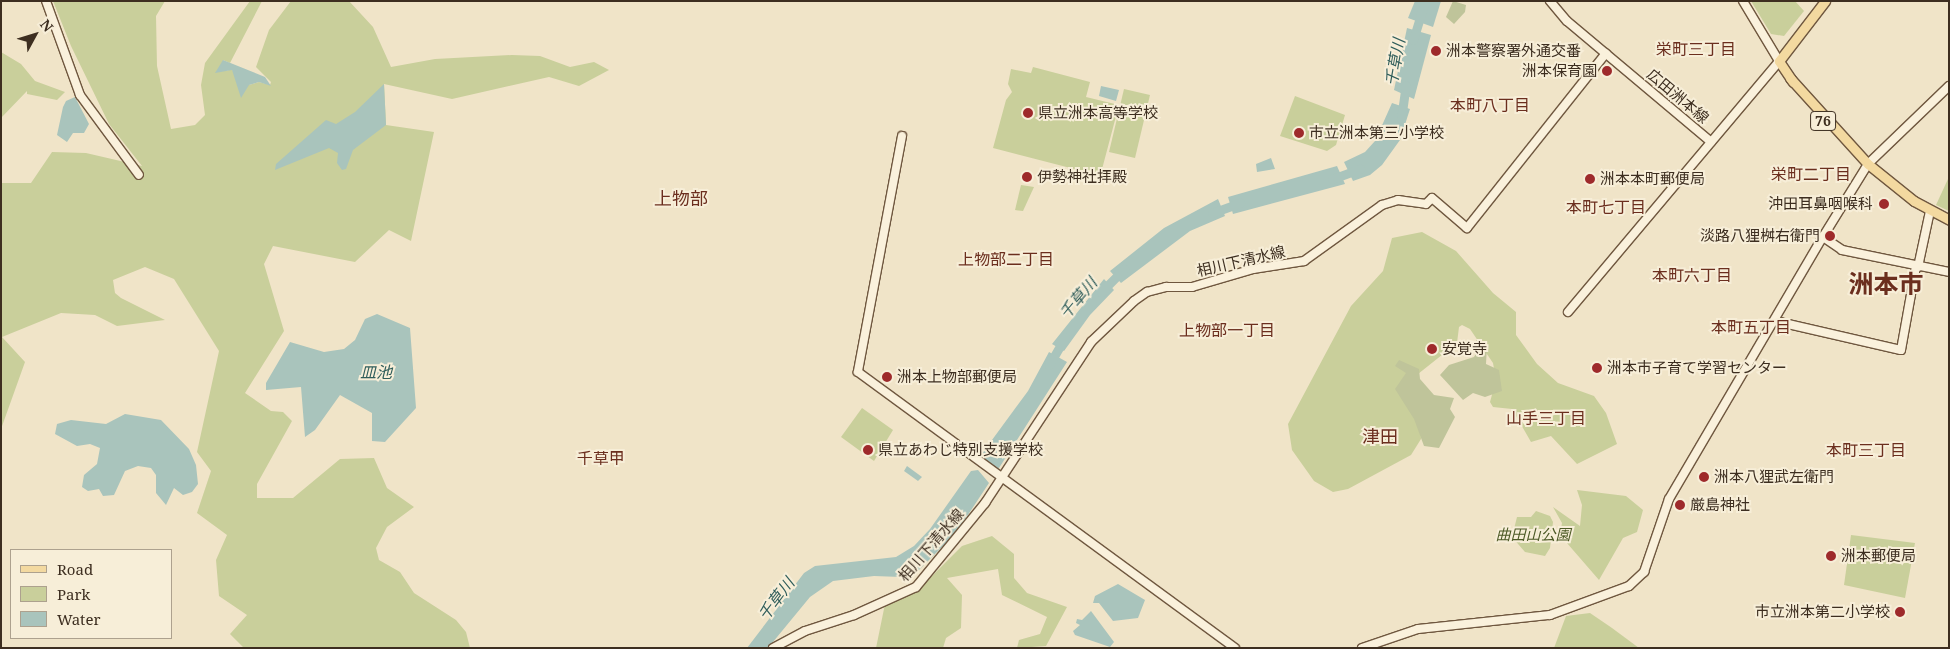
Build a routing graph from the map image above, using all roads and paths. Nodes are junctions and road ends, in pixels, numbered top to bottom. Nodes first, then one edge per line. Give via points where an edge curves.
1 (46, 1) edge
2 (1550, 1) edge
3 (1742, 1) edge
4 (1825, 1) edge
5 (1606, 53) junction
6 (1779, 61) junction
7 (1949, 86) edge
8 (902, 136) dead end
9 (1711, 142) junction
10 (1864, 161) junction
11 (139, 175) dead end
12 (1930, 212) junction
13 (1949, 220) edge
14 (1823, 237) junction
15 (1917, 267) junction
16 (1949, 272) edge
17 (1568, 312) dead end
18 (1775, 321) junction
19 (1000, 477) junction
20 (1378, 645) edge
21 (774, 648) edge
22 (1235, 648) edge
23 (1362, 648) edge

1 - 11 street via 80,94
2 - 5 street, 広田洲本線 via 1567,21
3 - 6 street
4 - 6 main road
5 - 9 street, 広田洲本線
5 - 19 street, 相川下清水線 via 1468,228 1432,198 1426,204 1398,200 1382,205 1304,261 1253,269 1192,287 1166,287 1147,292 1134,300 1091,342
6 - 9 street, 広田洲本線
6 - 10 main road, 76 via 1790,78
7 - 10 street
8 - 19 street via 858,370
9 - 17 street
10 - 12 main road, 76
10 - 14 street
12 - 13 main road, 76
12 - 15 street
14 - 15 street via 1842,250
14 - 18 street
15 - 16 street
15 - 18 street via 1901,350
18 - 20 street via 1669,499 1644,572 1629,586 1550,615 1418,629
19 - 21 street, 相川下清水線 via 973,518 916,587 854,615 799,633
19 - 22 street
20 - 23 street

